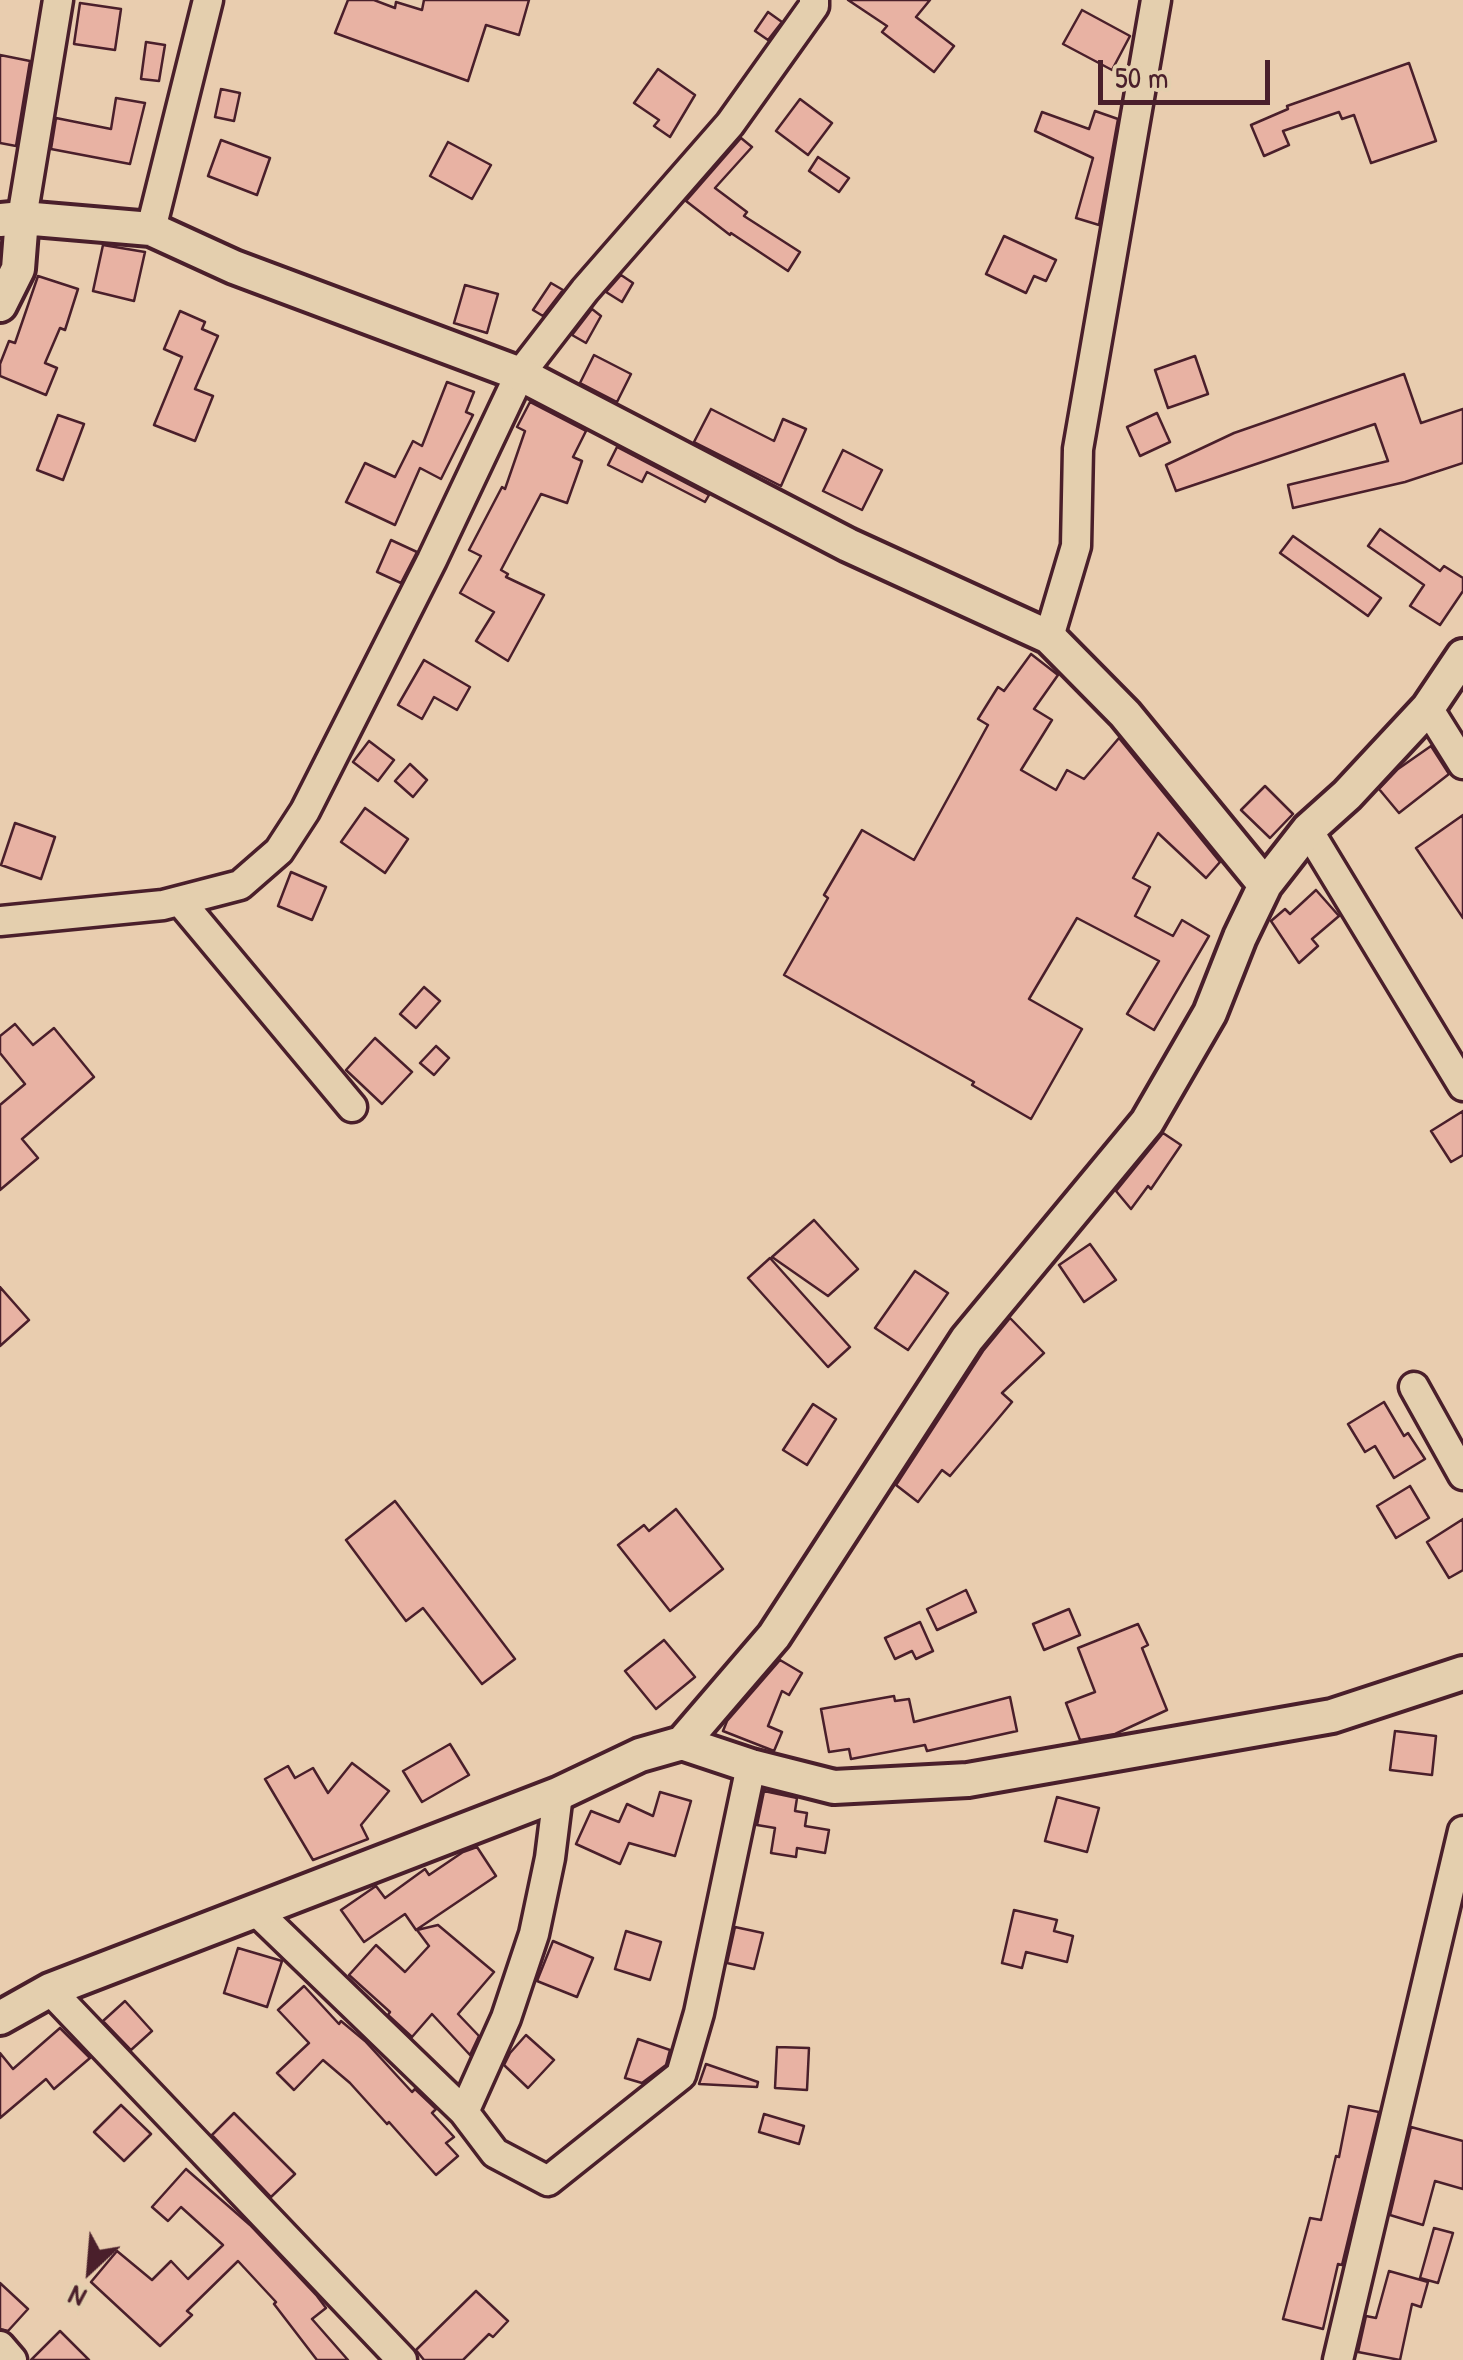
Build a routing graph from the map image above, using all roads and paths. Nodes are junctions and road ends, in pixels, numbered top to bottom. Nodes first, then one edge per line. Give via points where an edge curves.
1 (58, 0) edge
2 (208, 0) edge
3 (814, 0) edge
4 (1156, 0) edge
5 (11, 219) edge
6 (151, 229) junction
7 (0, 305) edge
8 (520, 374) junction
9 (1049, 637) junction
10 (1463, 656) edge
11 (1428, 708) junction
12 (1463, 764) edge
13 (1308, 830) junction
14 (1265, 885) junction
15 (180, 900) junction
16 (0, 921) edge
17 (1463, 1086) edge
18 (352, 1107) dead end
19 (1414, 1387) dead end
20 (1463, 1475) edge
21 (1463, 1674) edge
22 (682, 1743) junction
23 (750, 1766) junction
24 (558, 1794) junction
25 (1463, 1831) edge
26 (254, 1910) junction
27 (50, 1990) junction
28 (0, 2018) edge
29 (464, 2112) junction
30 (0, 2346) edge
31 (12, 2360) edge
32 (402, 2360) edge
33 (1338, 2360) edge

1 - 5 street
2 - 6 street
3 - 8 street via 730,124
4 - 9 street via 1078,450 1076,546
5 - 6 street
5 - 7 street via 18,268
6 - 8 street
8 - 9 street via 848,546
8 - 15 street via 306,811 280,851 240,885
9 - 14 street via 1125,714
10 - 11 street
11 - 12 street
11 - 13 street
13 - 14 street
13 - 17 street
14 - 22 street via 1210,1014 1147,1122 967,1339 774,1636
15 - 16 street
15 - 18 street
19 - 20 street
21 - 23 street via 1332,1716 968,1780 834,1787
22 - 23 street
22 - 24 street
23 - 29 street via 681,2075 548,2182 495,2153
24 - 26 street
24 - 29 street via 534,1934
25 - 33 street
26 - 27 street
26 - 29 street
27 - 28 street
27 - 32 street
30 - 31 street

